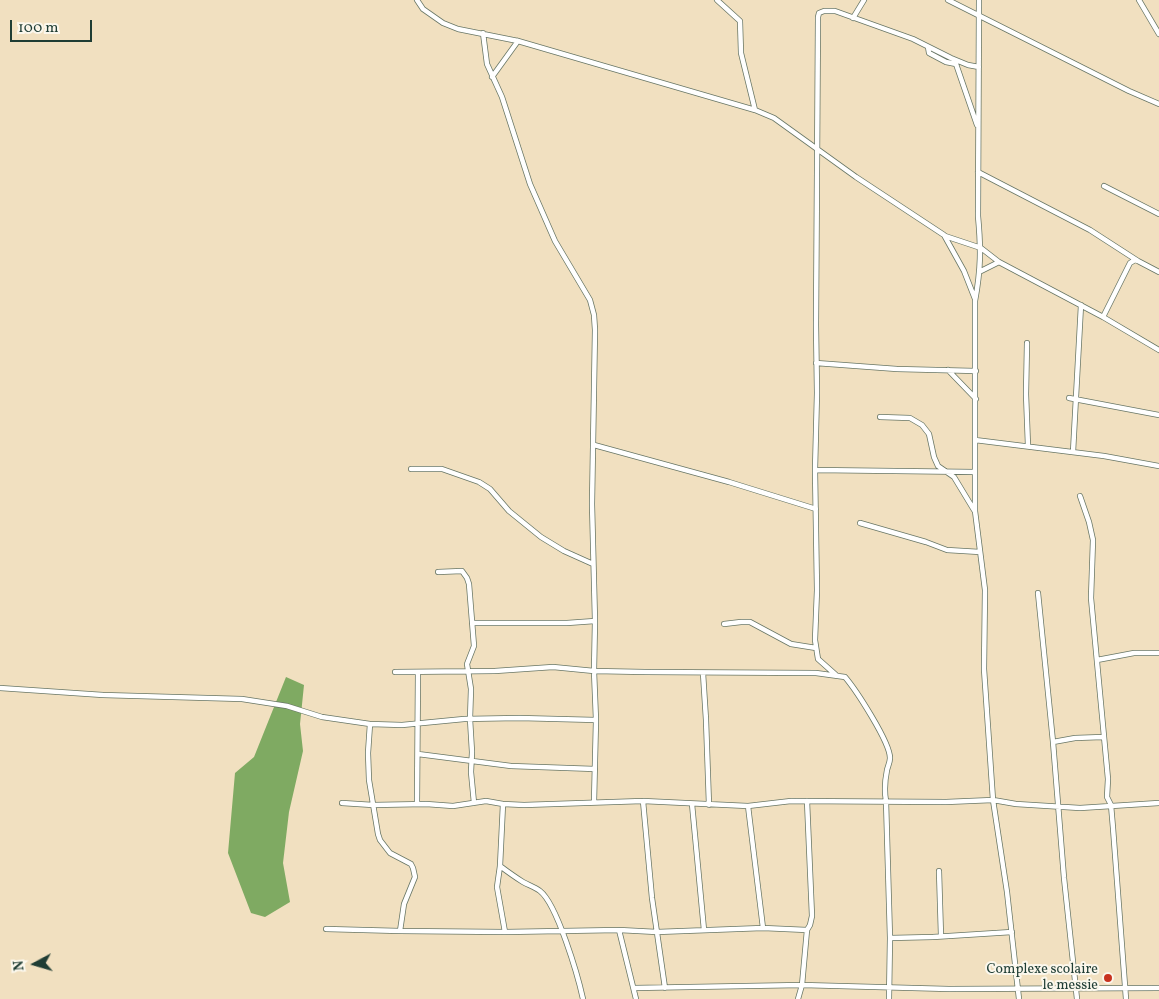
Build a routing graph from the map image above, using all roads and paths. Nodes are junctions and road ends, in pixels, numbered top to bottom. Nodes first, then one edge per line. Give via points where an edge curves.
1 (417, 0) edge
2 (717, 0) edge
3 (864, 0) edge
4 (948, 0) edge
5 (980, 0) edge
6 (1140, 0) edge
7 (979, 16) junction
8 (853, 18) junction
9 (483, 33) junction
10 (1159, 34) edge
11 (518, 41) junction
12 (928, 47) junction
13 (979, 67) junction
14 (492, 77) junction
15 (1159, 104) edge
16 (755, 110) junction
17 (979, 129) junction
18 (818, 150) junction
19 (978, 172) junction
20 (1104, 186) dead end
21 (1159, 214) edge
22 (944, 236) junction
23 (981, 248) junction
24 (1138, 261) junction
25 (999, 262) junction
26 (980, 271) junction
27 (1159, 272) edge
28 (975, 301) junction
29 (1080, 305) junction
30 (1103, 317) junction
31 (1027, 343) dead end
32 (1159, 350) edge
33 (816, 363) junction
34 (948, 370) junction
35 (976, 371) junction
36 (1069, 398) dead end
37 (976, 399) junction
38 (1076, 399) junction
39 (1159, 415) edge
40 (880, 417) dead end
41 (975, 440) junction
42 (594, 445) junction
43 (1028, 446) junction
44 (1073, 452) junction
45 (1159, 466) edge
46 (411, 469) dead end
47 (815, 470) junction
48 (947, 472) junction
49 (975, 472) junction
50 (1080, 496) dead end
51 (816, 509) junction
52 (975, 511) junction
53 (860, 523) dead end
54 (980, 552) junction
55 (593, 564) junction
56 (438, 572) dead end
57 (1038, 593) dead end
58 (595, 621) junction
59 (472, 623) junction
60 (724, 624) dead end
61 (816, 648) junction
62 (1159, 653) edge
63 (1097, 660) junction
64 (469, 671) junction
65 (594, 671) junction
66 (395, 672) dead end
67 (418, 672) junction
68 (703, 673) junction
69 (836, 675) junction
70 (0, 688) edge
71 (470, 719) junction
72 (596, 720) junction
73 (370, 724) junction
74 (418, 724) junction
75 (1103, 737) junction
76 (1053, 742) junction
77 (418, 754) junction
78 (472, 761) junction
79 (594, 769) junction
80 (886, 800) junction
81 (993, 800) junction
82 (643, 801) junction
83 (807, 801) junction
84 (594, 802) junction
85 (1159, 802) edge
86 (342, 803) dead end
87 (474, 803) junction
88 (418, 804) junction
89 (503, 804) junction
90 (692, 804) junction
91 (373, 805) junction
92 (709, 805) junction
93 (1111, 805) junction
94 (748, 806) junction
95 (1059, 807) junction
96 (500, 866) junction
97 (939, 870) dead end
98 (763, 928) junction
99 (326, 929) dead end
100 (620, 930) junction
101 (704, 930) junction
102 (807, 930) junction
103 (400, 931) junction
104 (562, 931) junction
105 (505, 932) junction
106 (657, 932) junction
107 (1012, 932) junction
108 (941, 936) junction
109 (890, 938) junction
110 (802, 985) junction
111 (890, 987) junction
112 (634, 988) junction
113 (665, 988) junction
114 (1018, 988) junction
115 (1076, 988) junction
116 (1159, 988) edge
117 (1126, 989) junction
118 (582, 999) edge
119 (636, 999) edge
120 (798, 999) edge
121 (890, 999) edge
122 (1019, 999) edge
123 (1077, 999) edge
124 (1126, 999) edge

1 - 9 street via 423,10 443,23
2 - 16 street via 740,21 741,53
3 - 8 street
4 - 7 street
5 - 7 street
6 - 10 street
7 - 13 street
7 - 15 street
8 - 12 street
8 - 18 street via 835,11 819,13
9 - 11 street
9 - 14 street
11 - 14 street
11 - 16 street
12 - 13 street
12 - 17 street via 929,53 956,64
13 - 17 street
14 - 42 street via 502,97 538,205 590,300 595,330
16 - 18 street via 774,118
17 - 19 street
18 - 22 street
18 - 33 street
19 - 23 street
19 - 24 street via 1090,230
20 - 21 street
22 - 23 street
22 - 28 street via 964,270
23 - 25 street
23 - 26 street
24 - 27 street
24 - 30 street via 1130,263
25 - 26 street
25 - 29 street
26 - 28 street
28 - 35 street
29 - 30 street
29 - 38 street
30 - 32 street
31 - 43 street
33 - 34 street
33 - 47 street
34 - 35 street
34 - 37 street
35 - 37 street
36 - 38 street
37 - 41 street
38 - 39 street
38 - 44 street
40 - 48 street via 910,418 922,425 929,434 938,466
41 - 43 street
41 - 49 street
42 - 51 street
42 - 55 street
43 - 44 street
44 - 45 street
46 - 55 street via 442,469 479,482 541,537
47 - 48 street
47 - 51 street
48 - 49 street
48 - 52 street
49 - 52 street
50 - 63 street via 1093,540 1091,598
51 - 61 street
52 - 54 street
53 - 54 street via 947,550
54 - 81 street via 985,590 984,669
55 - 58 street
56 - 59 street via 465,574 469,584
57 - 76 street
58 - 59 street
58 - 65 street
59 - 64 street via 474,646 468,659
60 - 61 street via 750,622 791,644
61 - 69 street via 818,659
62 - 63 street via 1134,653
63 - 75 street
64 - 65 street via 553,668
64 - 67 street
64 - 71 street
65 - 68 street
65 - 72 street
66 - 67 street
67 - 74 street
68 - 69 street
68 - 92 street
69 - 80 street via 845,677 854,688 889,750
70 - 73 street via 242,699
71 - 72 street
71 - 74 street
71 - 78 street
72 - 79 street
73 - 74 street
73 - 91 street via 368,780
74 - 77 street
75 - 76 street
75 - 93 street via 1107,796
76 - 95 street
77 - 78 street
77 - 88 street
78 - 79 street
78 - 87 street
79 - 84 street
80 - 81 street
80 - 83 street
80 - 109 street
81 - 95 street
81 - 107 street
82 - 84 street
82 - 90 street
82 - 106 street
83 - 94 street
83 - 102 street via 812,916
84 - 89 street
85 - 93 street
86 - 91 street
87 - 88 street via 453,806
87 - 89 street
88 - 91 street
89 - 96 street
90 - 92 street
90 - 101 street
91 - 103 street via 380,840 390,853 414,868 416,877 404,904
92 - 94 street
93 - 95 street
93 - 117 street
94 - 98 street
95 - 115 street
96 - 104 street via 547,898
96 - 105 street via 497,894
97 - 108 street
98 - 101 street
98 - 102 street
99 - 103 street
100 - 104 street
100 - 106 street
100 - 112 street
101 - 106 street
102 - 110 street
103 - 105 street
104 - 105 street
104 - 118 street via 578,976
106 - 113 street
107 - 108 street
107 - 114 street
108 - 109 street
109 - 111 street
110 - 111 street
110 - 113 street
110 - 120 street
111 - 114 street
111 - 121 street
112 - 113 street
112 - 119 street
114 - 115 street
114 - 122 street
115 - 117 street
115 - 123 street
116 - 117 street
117 - 124 street

